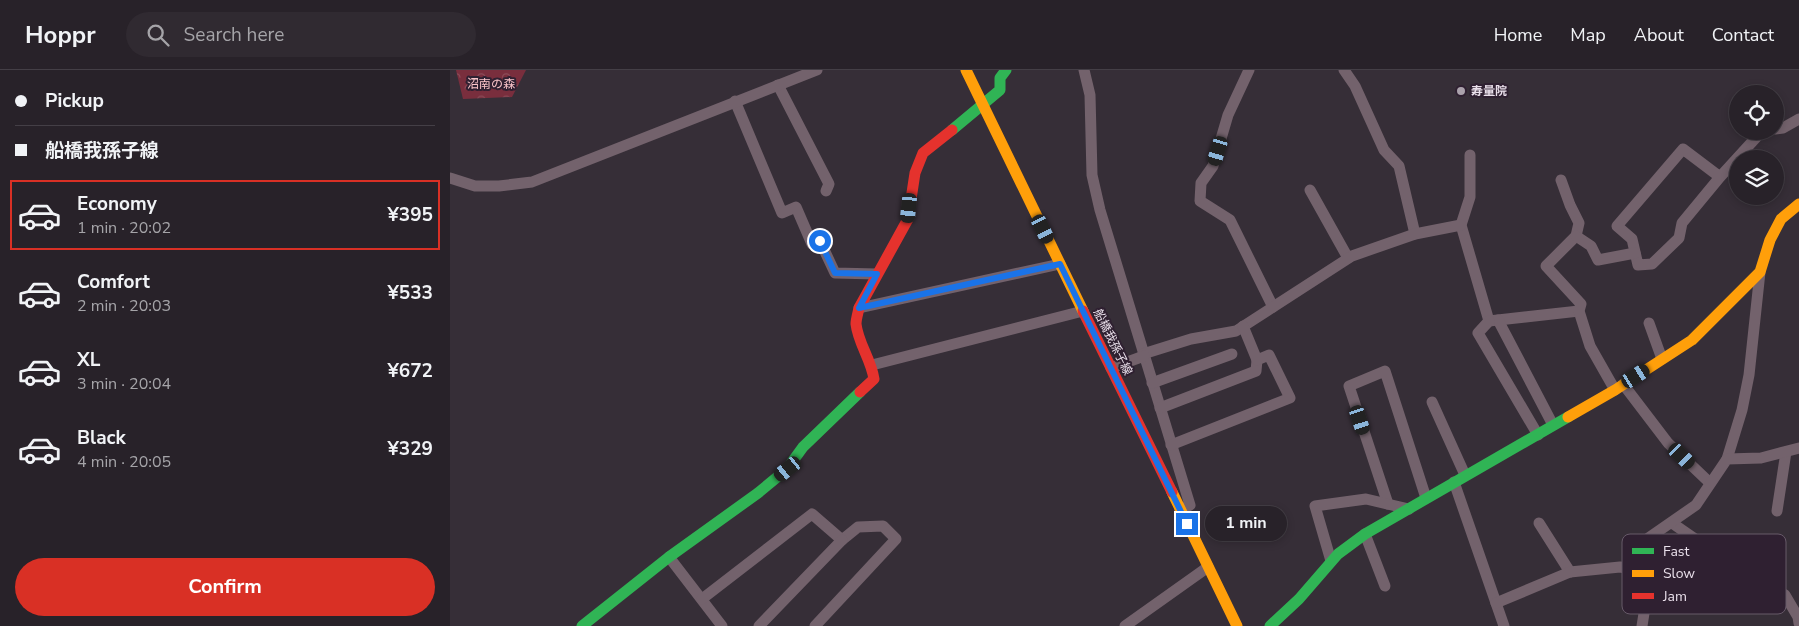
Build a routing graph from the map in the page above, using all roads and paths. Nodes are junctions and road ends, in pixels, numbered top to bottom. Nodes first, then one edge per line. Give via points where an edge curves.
1 (817, 70) edge
2 (966, 70) edge
3 (1006, 70) edge
4 (1084, 70) edge
5 (1249, 70) edge
6 (1344, 70) edge
7 (778, 85) junction
8 (735, 101) junction
9 (983, 104) junction
10 (1799, 119) edge
11 (1784, 127) edge
12 (1754, 140) edge
13 (1470, 155) dead end
14 (1720, 177) junction
15 (450, 178) edge
16 (1561, 180) dead end
17 (1310, 190) dead end
18 (826, 191) dead end
19 (1798, 208) edge
20 (1460, 226) junction
21 (1415, 234) junction
22 (1576, 236) junction
23 (1635, 254) junction
24 (1348, 258) junction
25 (1060, 264) junction
26 (1760, 272) junction
27 (877, 274) junction
28 (1273, 307) junction
29 (859, 308) junction
30 (1083, 311) junction
31 (1578, 312) junction
32 (1494, 320) junction
33 (1649, 323) dead end
34 (1243, 326) junction
35 (1232, 354) dead end
36 (1143, 355) junction
37 (1662, 359) junction
38 (1258, 360) junction
39 (872, 365) junction
40 (1111, 368) junction
41 (1152, 383) junction
42 (1619, 387) junction
43 (1432, 402) dead end
44 (1160, 408) junction
45 (1553, 425) junction
46 (1538, 435) junction
47 (1171, 445) junction
48 (1799, 448) edge
49 (1786, 452) junction
50 (1727, 459) junction
51 (1465, 475) junction
52 (1454, 482) junction
53 (1710, 483) junction
54 (1426, 498) junction
55 (1388, 504) junction
56 (1408, 509) junction
57 (1180, 510) junction
58 (1777, 511) dead end
59 (1539, 523) dead end
60 (1672, 523) junction
61 (1365, 534) junction
62 (1655, 534) edge
63 (1688, 534) edge
64 (842, 540) junction
65 (669, 557) junction
66 (1331, 561) junction
67 (1208, 567) junction
68 (1622, 568) edge
69 (1570, 572) junction
70 (1385, 586) dead end
71 (702, 599) junction
72 (1794, 601) edge
73 (1496, 603) junction
74 (1799, 623) edge
75 (582, 626) edge
76 (722, 626) edge
77 (759, 626) edge
78 (814, 626) edge
79 (1125, 626) edge
80 (1237, 626) edge
81 (1270, 626) edge
82 (1504, 626) edge

1 - 7 street
2 - 9 street, 船橋我孫子線
3 - 9 street via 1000,78 1000,90
4 - 36 street via 1091,108 1092,175
5 - 28 street via 1228,115 1214,166 1201,184 1200,201 1230,220
6 - 21 street via 1358,92 1384,150 1399,166
7 - 8 street
7 - 18 street via 829,184
8 - 15 street via 532,182 475,186
8 - 27 street via 782,213 796,207 812,244 820,241 835,273
9 - 25 street, 船橋我孫子線
9 - 27 street via 923,153 915,172 908,219
10 - 11 street
12 - 14 street
13 - 20 street via 1470,197
14 - 23 street via 1682,223 1679,238 1652,264 1638,265
14 - 23 street via 1683,149 1617,226 1632,239
16 - 22 street via 1579,223
17 - 24 street
19 - 26 street via 1781,219
20 - 21 street
20 - 32 street
21 - 24 street
22 - 23 street via 1591,246 1598,260
22 - 31 street via 1546,266 1581,304
24 - 28 street
25 - 29 street
25 - 30 street, 船橋我孫子線
26 - 37 street via 1692,340
26 - 50 street via 1749,375
27 - 29 street
28 - 34 street
29 - 39 street via 856,324
30 - 39 street
30 - 40 street, 船橋我孫子線
31 - 32 street
31 - 42 street via 1590,346
32 - 45 street
32 - 46 street via 1478,333
33 - 37 street
34 - 36 street via 1236,331 1191,339
34 - 38 street
35 - 41 street
36 - 40 street
36 - 41 street
37 - 42 street
38 - 44 street via 1256,371
38 - 47 street via 1269,355 1290,398
39 - 65 street via 874,379 803,447 788,469
40 - 57 street, 船橋我孫子線
41 - 44 street
42 - 45 street
42 - 53 street via 1668,443
43 - 51 street
44 - 47 street
45 - 46 street
46 - 51 street
47 - 57 street via 1190,505
48 - 49 street
49 - 50 street via 1761,458
49 - 58 street
50 - 53 street
51 - 52 street
52 - 54 street
52 - 73 street
53 - 60 street via 1696,505
54 - 55 street via 1386,370 1349,386
54 - 56 street
55 - 56 street
55 - 66 street via 1366,498 1315,506
56 - 61 street
57 - 67 street, 船橋我孫子線
59 - 69 street
60 - 62 street
60 - 63 street
61 - 66 street
61 - 70 street
64 - 71 street via 812,514
64 - 77 street
64 - 78 street via 858,527 883,526 896,539
65 - 71 street
65 - 75 street
66 - 81 street
67 - 79 street
67 - 80 street, 船橋我孫子線
68 - 69 street
69 - 73 street
71 - 76 street
72 - 74 street
73 - 82 street

